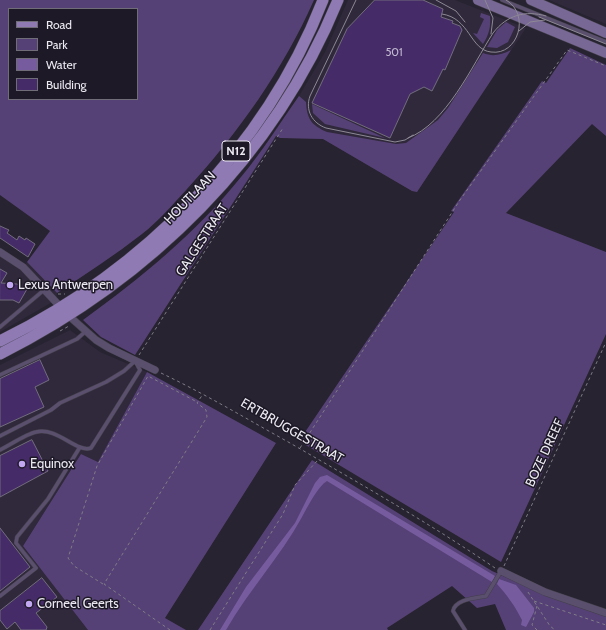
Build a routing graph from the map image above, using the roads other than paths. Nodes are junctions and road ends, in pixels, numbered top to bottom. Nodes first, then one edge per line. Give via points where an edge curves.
1 (324, 0) edge
2 (338, 0) edge
3 (478, 0) edge
4 (502, 0) edge
5 (531, 0) edge
6 (606, 33) edge
7 (606, 42) edge
8 (606, 52) edge
9 (0, 252) edge
10 (44, 289) junction
11 (61, 307) junction
12 (69, 316) junction
13 (0, 327) edge
14 (86, 331) junction
15 (0, 341) edge
16 (0, 354) edge
17 (135, 361) junction
18 (155, 370) road end
19 (0, 375) edge
20 (0, 436) edge
21 (80, 447) junction
22 (0, 450) edge
23 (501, 572) joint
24 (0, 596) edge
25 (606, 613) edge
26 (465, 630) edge

1 - 11 main road, HOUTLAAN / N12 via 301,52 276,95 214,178 145,246 110,274
2 - 12 main road, HOUTLAAN / N12 via 282,107 222,185 178,232 153,254 116,284
3 - 8 main road
4 - 7 lane
5 - 6 main road
9 - 10 street via 23,267
10 - 11 street
10 - 13 lane
11 - 12 street
11 - 15 main road, HOUTLAAN / N12
12 - 14 street
12 - 16 main road, HOUTLAAN / N12
14 - 17 street via 109,348
14 - 19 lane via 77,339
17 - 18 street
17 - 20 lane via 124,372
17 - 21 lane via 140,370 95,444 87,450
21 - 22 lane via 56,433 36,432
21 - 24 lane via 48,498 17,537 16,543 36,568
23 - 25 street via 545,592
23 - 26 lane via 486,596 456,604 453,611

